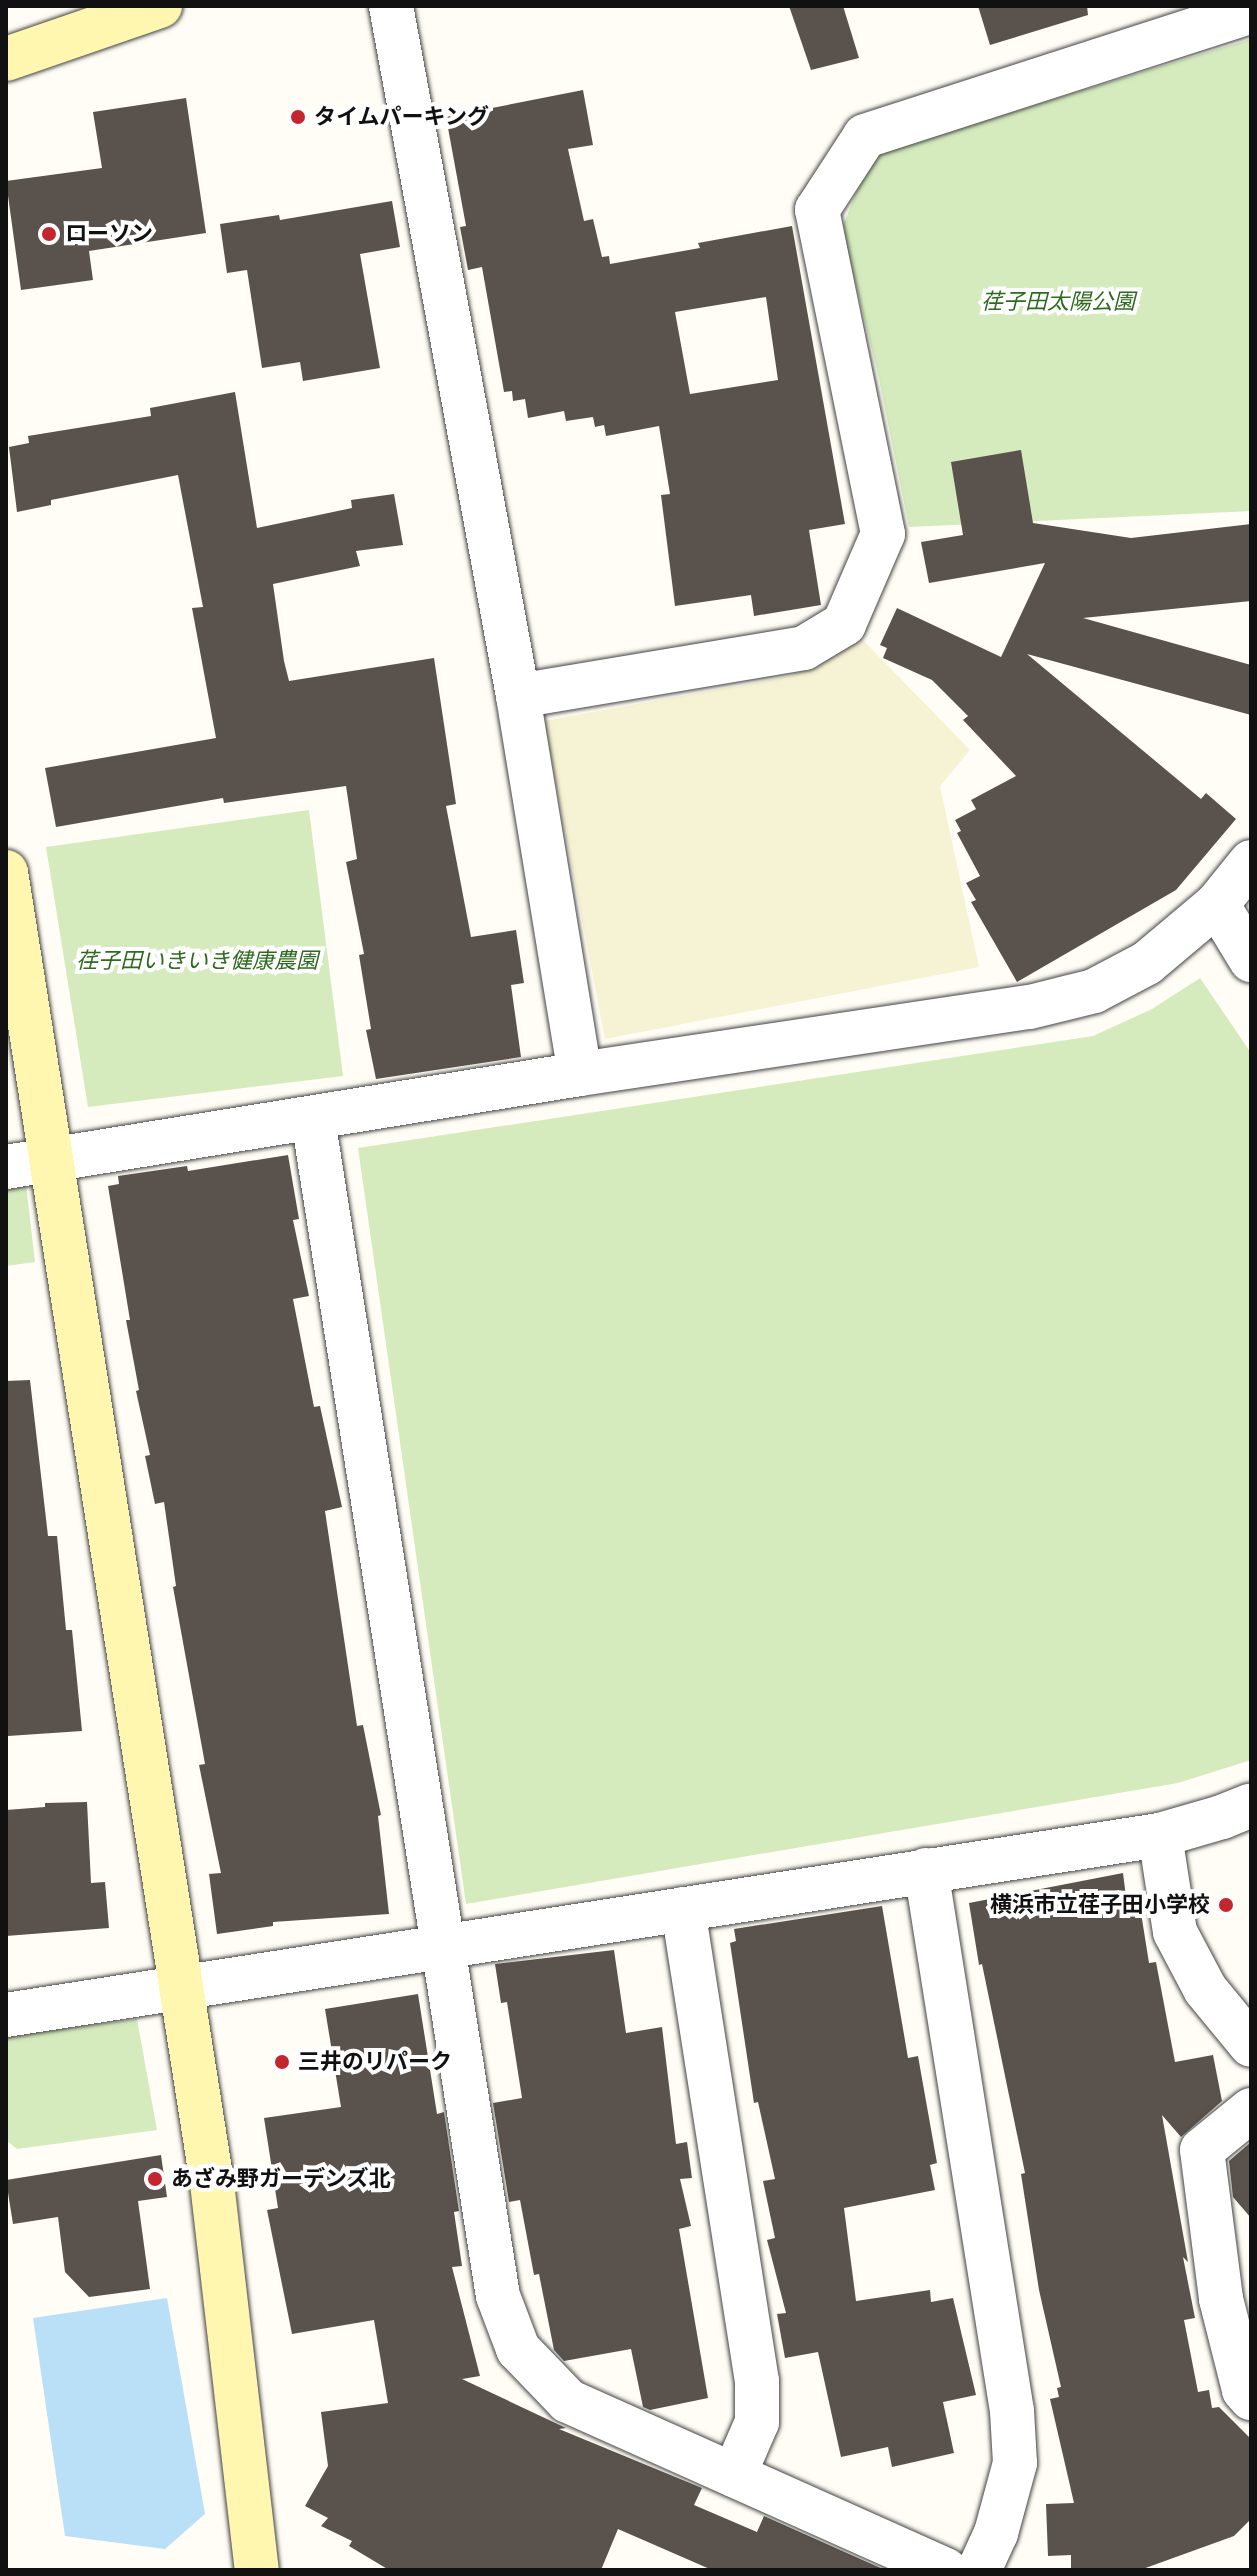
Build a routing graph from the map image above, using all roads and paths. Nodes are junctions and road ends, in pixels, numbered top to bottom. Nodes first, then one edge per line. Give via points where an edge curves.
1 (160, 6) edge
2 (391, 6) edge
3 (1251, 11) edge
4 (6, 59) edge
5 (518, 696) junction
6 (1251, 862) edge
7 (6, 872) edge
8 (1217, 904) junction
9 (1251, 960) edge
10 (580, 1074) junction
11 (313, 1119) junction
12 (52, 1161) junction
13 (6, 1167) edge
14 (1251, 1805) edge
15 (1160, 1835) junction
16 (926, 1870) junction
17 (683, 1909) junction
18 (442, 1946) junction
19 (181, 1991) junction
20 (6, 2015) edge
21 (1251, 2045) edge
22 (1251, 2110) edge
23 (1251, 2398) edge
24 (734, 2475) junction
25 (257, 2570) edge
26 (946, 2570) edge
27 (979, 2570) edge

1 - 4 street
2 - 5 street
3 - 5 street via 865,136 817,210 883,534 844,624 804,648
5 - 10 street
6 - 8 street
7 - 12 street
8 - 9 street
8 - 10 street via 1147,963 1094,991 1030,1007
10 - 11 street
11 - 12 street
11 - 18 street
12 - 13 street
12 - 19 street
14 - 15 street
15 - 16 street
15 - 21 street via 1175,1932 1205,1989
16 - 17 street
16 - 27 street via 1012,2411 1015,2463 996,2533
17 - 18 street
17 - 24 street via 757,2381 757,2422
18 - 19 street
18 - 24 street via 498,2296 518,2349 568,2401
19 - 20 street
19 - 25 street via 212,2183
22 - 23 street via 1202,2150 1221,2299 1244,2390
24 - 26 street

